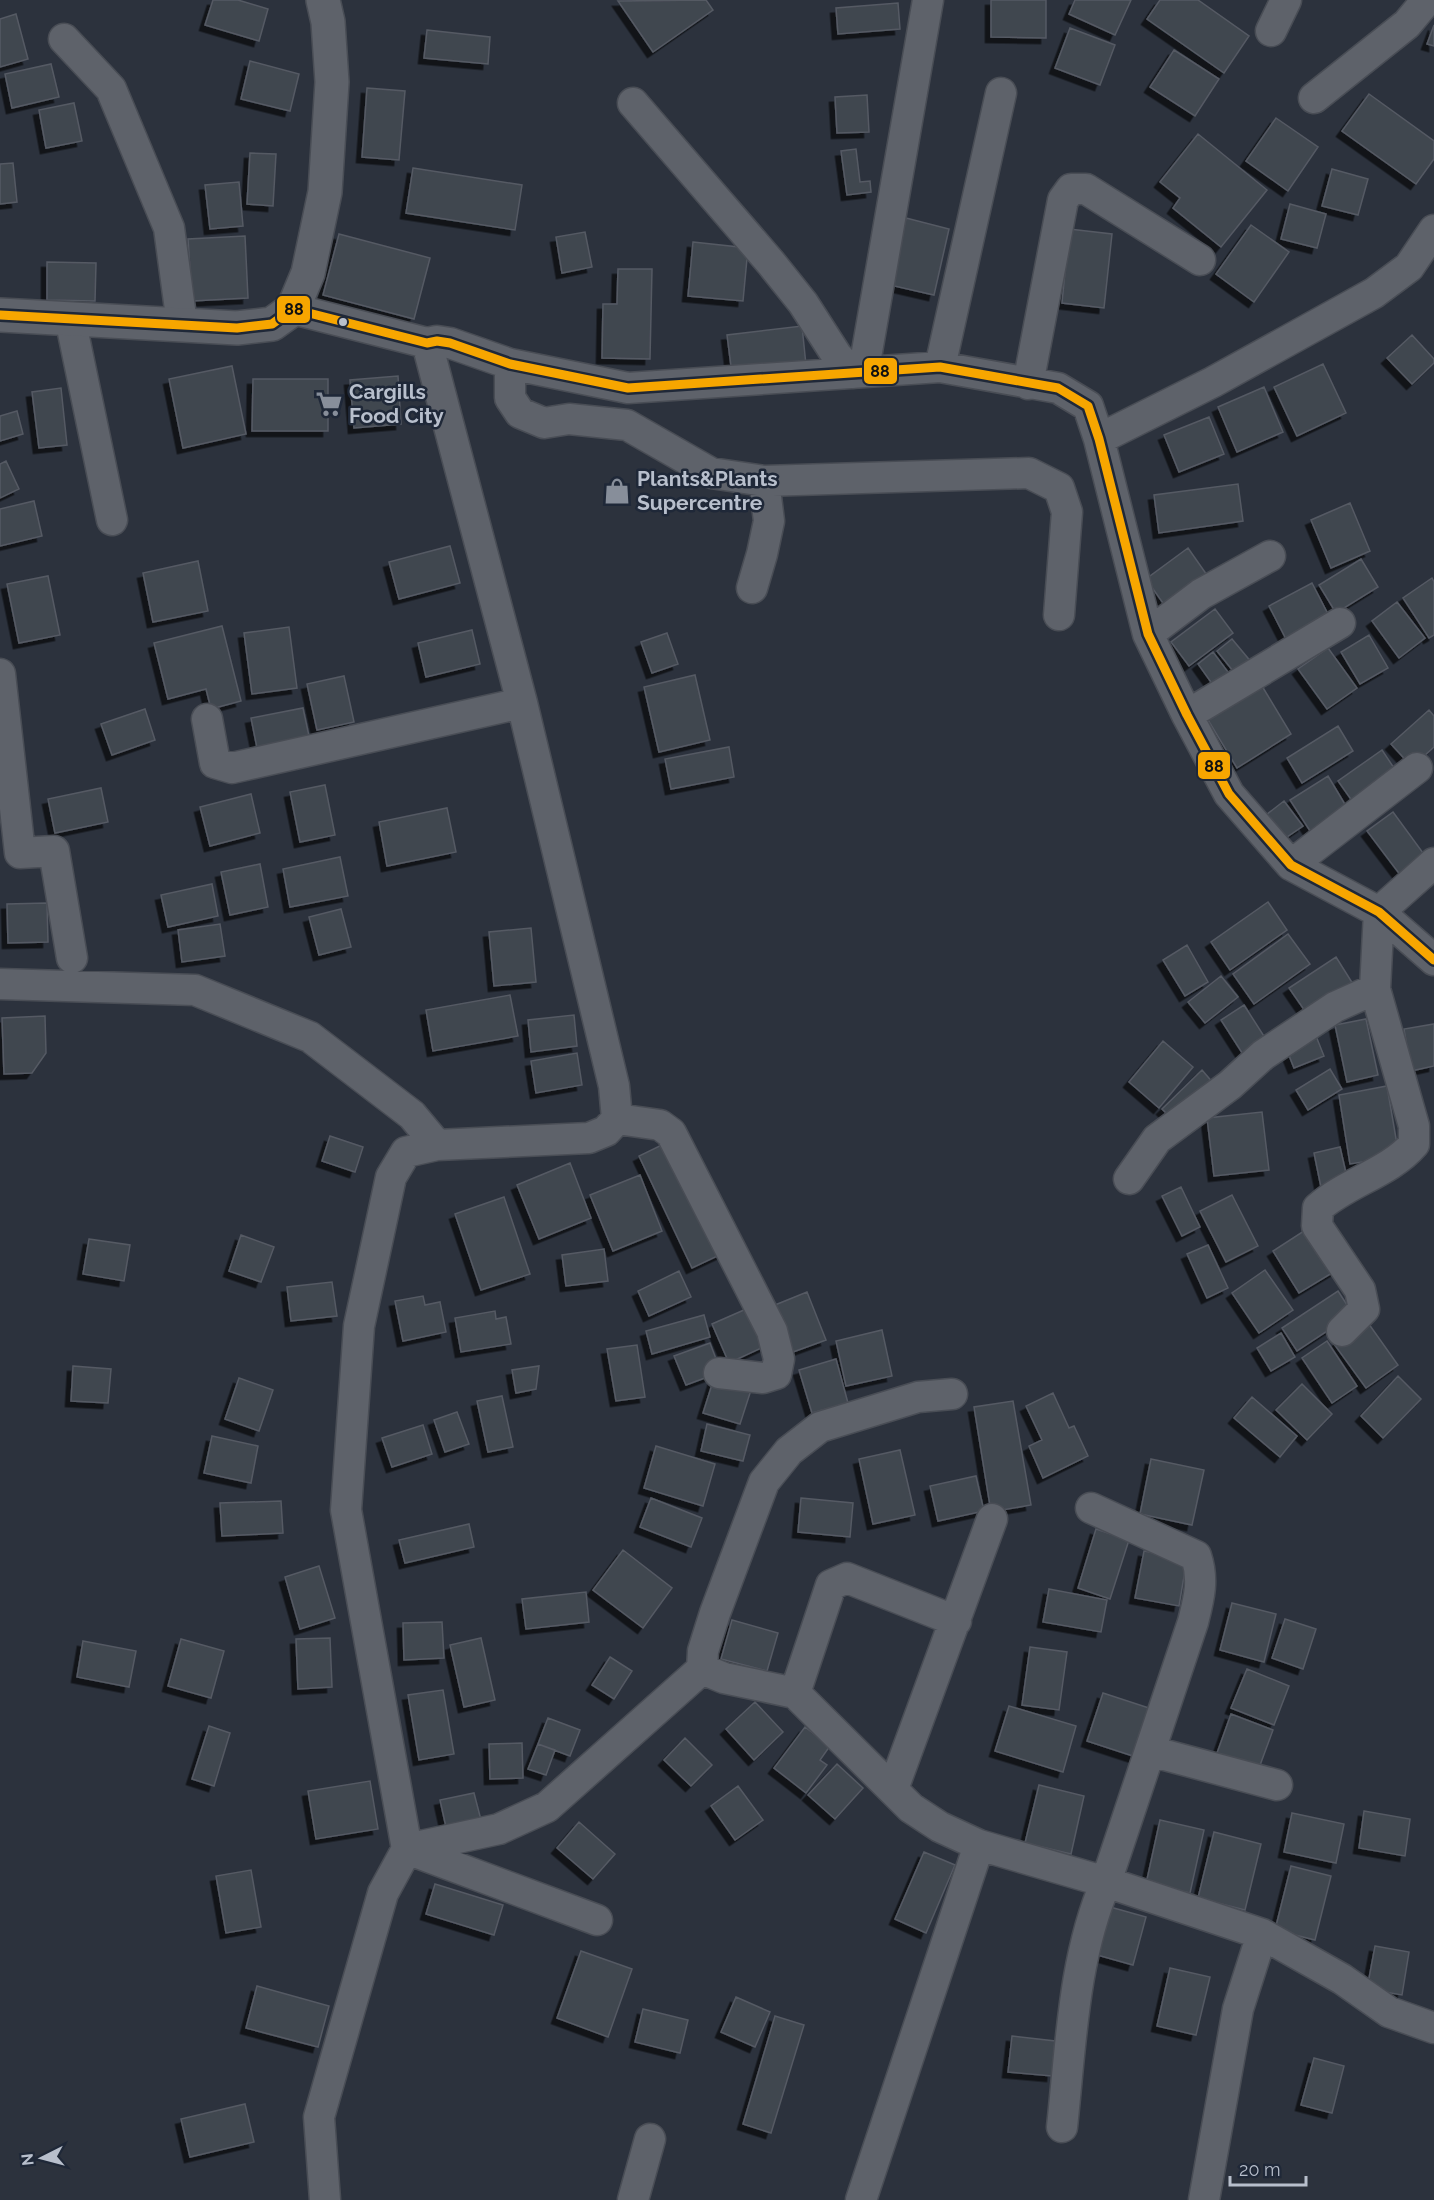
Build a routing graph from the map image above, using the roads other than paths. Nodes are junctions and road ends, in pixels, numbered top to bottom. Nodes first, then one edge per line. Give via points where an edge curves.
1 (323, 0) edge
2 (928, 0) edge
3 (1286, 0) edge
4 (1427, 0) edge
5 (1271, 32) dead end
6 (64, 39) dead end
7 (1001, 93) dead end
8 (1314, 98) dead end
9 (633, 103) dead end
10 (1434, 230) edge
11 (1200, 260) dead end
12 (293, 309) junction
13 (0, 315) edge
14 (69, 318) junction
15 (182, 324) junction
16 (427, 343) junction
17 (510, 364) junction
18 (940, 367) junction
19 (853, 373) junction
20 (1028, 384) junction
21 (1100, 440) junction
22 (764, 481) junction
23 (112, 520) dead end
24 (1270, 556) dead end
25 (752, 588) dead end
26 (1059, 615) dead end
27 (1340, 623) dead end
28 (1148, 634) junction
29 (0, 674) edge
30 (522, 703) junction
31 (1187, 715) junction
32 (207, 719) dead end
33 (1417, 768) dead end
34 (1434, 863) edge
35 (1291, 865) junction
36 (1379, 912) junction
37 (72, 958) dead end
38 (1434, 960) edge
39 (0, 984) edge
40 (1375, 989) junction
41 (617, 1119) junction
42 (437, 1144) junction
43 (1129, 1179) dead end
44 (1342, 1331) dead end
45 (719, 1373) dead end
46 (952, 1394) dead end
47 (1091, 1508) dead end
48 (993, 1520) dead end
49 (956, 1621) junction
50 (702, 1669) junction
51 (795, 1693) junction
52 (1150, 1751) junction
53 (1277, 1785) dead end
54 (893, 1789) junction
55 (979, 1845) junction
56 (406, 1849) junction
57 (1106, 1882) junction
58 (597, 1920) dead end
59 (1262, 1934) junction
60 (1434, 2028) edge
61 (1062, 2127) dead end
62 (650, 2139) dead end
63 (325, 2200) edge
64 (633, 2200) edge
65 (861, 2200) edge
66 (1204, 2200) edge

1 - 12 street via 332,82 325,192 308,273
2 - 19 street via 865,363
3 - 5 street
4 - 8 street via 1407,24
6 - 15 street via 111,89 169,228
7 - 18 street
9 - 19 street via 771,262
10 - 21 street via 1409,267 1374,293
11 - 20 street via 1086,189 1071,189 1063,200
12 - 15 street via 272,324 237,328
12 - 16 street
13 - 14 street
14 - 15 street
14 - 23 street
16 - 17 street via 450,343
16 - 30 street
17 - 19 street via 628,388
17 - 22 street via 510,399 520,413 544,423 569,419 627,425 711,473
18 - 19 street
18 - 20 street
20 - 21 street via 1058,388 1088,406
21 - 28 street
22 - 25 street via 769,520
22 - 26 street via 1029,473 1059,488 1067,512
24 - 28 street via 1201,594
27 - 31 street
28 - 31 street
29 - 37 street via 20,853 54,851
30 - 32 street via 232,768 215,763
30 - 41 street via 614,1086
31 - 35 street via 1229,794
33 - 35 street
34 - 36 street
35 - 36 street
36 - 38 street
36 - 40 street
39 - 42 street via 195,990 310,1037 412,1115
40 - 43 street via 1335,1007 1263,1055 1230,1085 1157,1139
40 - 44 street via 1414,1126 1414,1144 1403,1157 1331,1196 1318,1208 1317,1226 1360,1290 1364,1309
41 - 42 street via 606,1131 588,1138
41 - 45 street via 660,1125 670,1133 772,1331 779,1359 776,1374 763,1378
42 - 56 street via 406,1152 391,1177 359,1326 346,1510
46 - 50 street via 918,1397 820,1427 789,1451 764,1482 715,1613 703,1651
47 - 52 street via 1196,1556 1201,1571 1193,1622
48 - 49 street
49 - 51 street via 847,1578 837,1581 831,1585
49 - 54 street
50 - 51 street via 724,1678
50 - 56 street via 547,1807 499,1829
51 - 54 street
52 - 53 street
52 - 57 street
54 - 55 street via 925,1818
55 - 57 street
55 - 65 street
56 - 58 street
56 - 63 street via 383,1893 319,2117
57 - 59 street
57 - 61 street via 1087,1935 1075,2003
59 - 60 street via 1342,1979 1389,2012
59 - 66 street via 1238,2009
62 - 64 street

